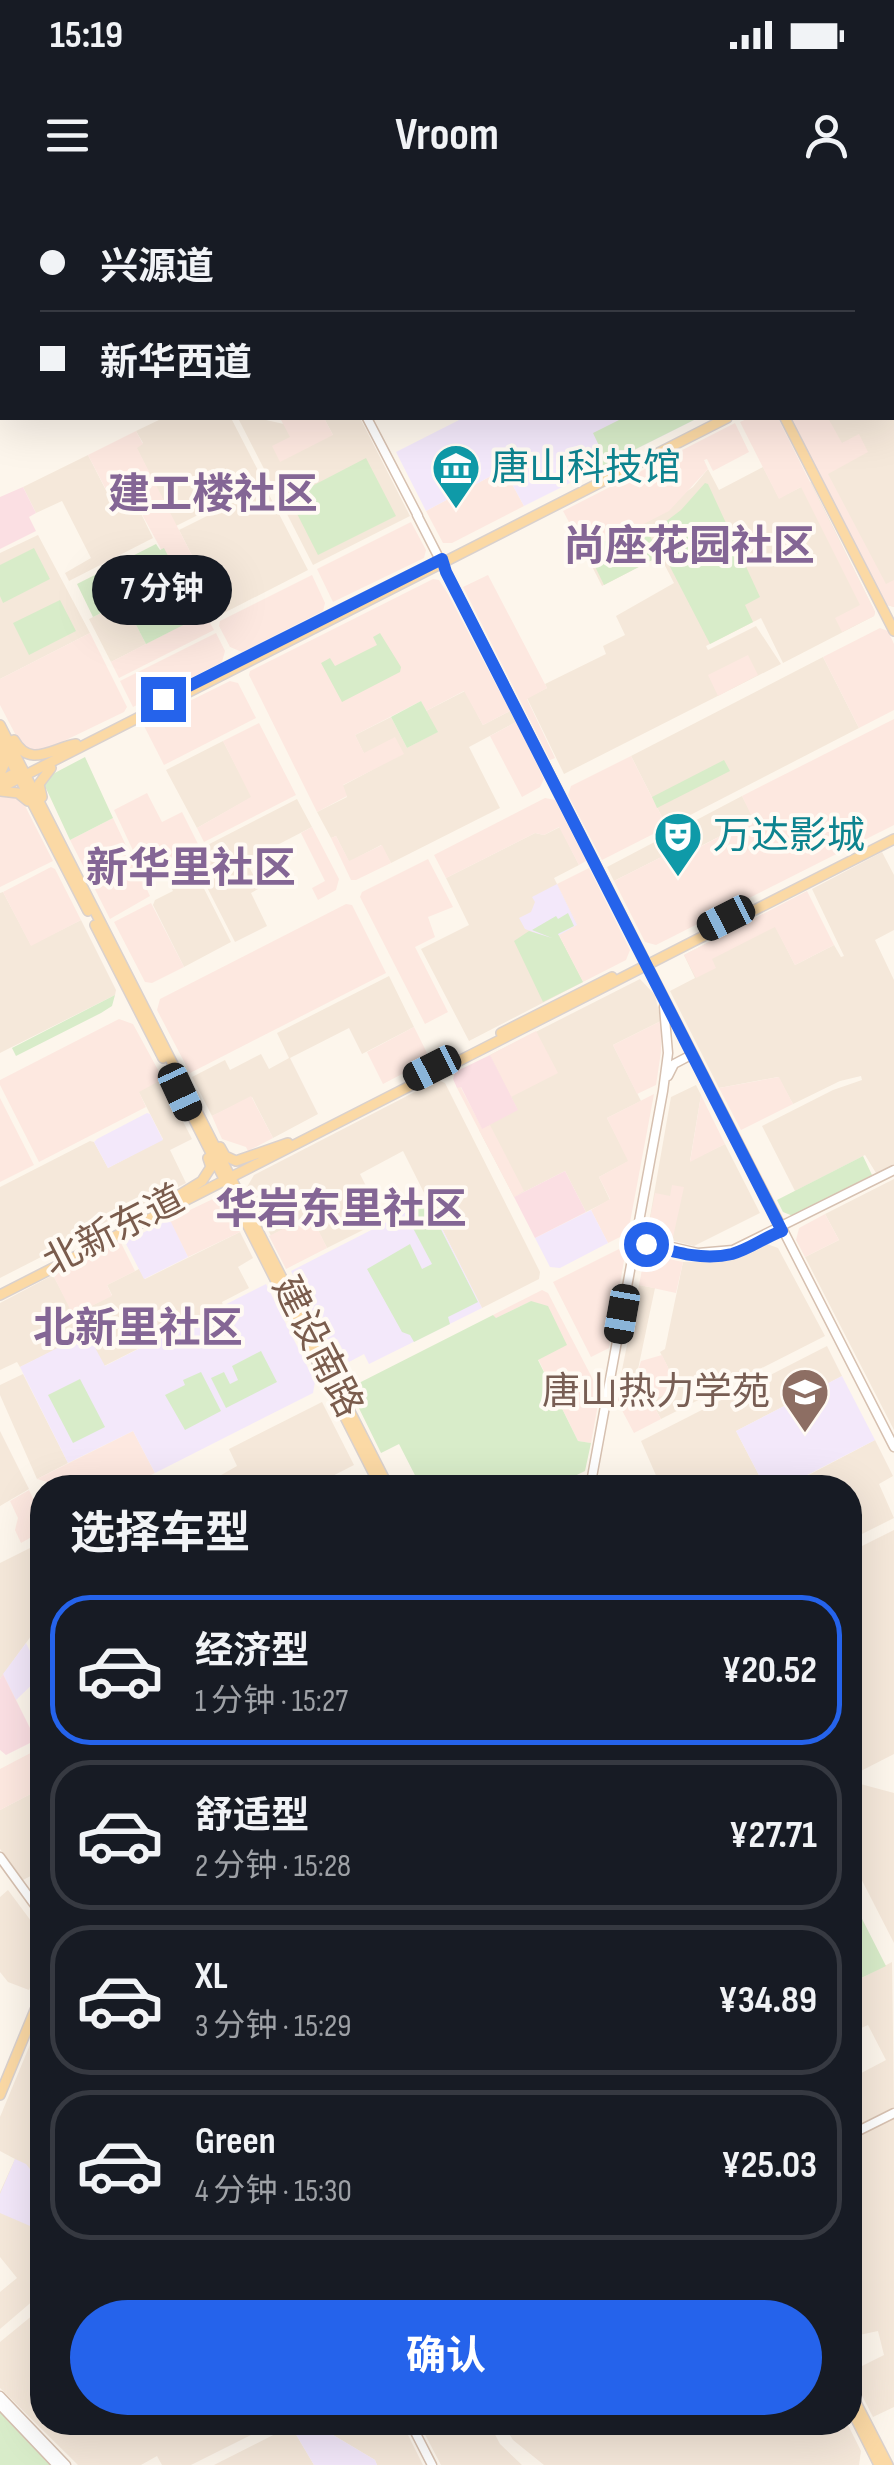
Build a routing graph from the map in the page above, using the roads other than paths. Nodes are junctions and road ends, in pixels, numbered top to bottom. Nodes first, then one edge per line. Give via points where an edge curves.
1 (369, 420) edge
2 (714, 420) edge
3 (723, 420) edge
4 (786, 420) edge
5 (441, 561) junction
6 (894, 631) edge
7 (0, 715) edge
8 (0, 726) edge
9 (0, 740) edge
10 (90, 743) junction
11 (76, 744) junction
12 (0, 749) edge
13 (21, 774) junction
14 (0, 784) edge
15 (894, 836) edge
16 (53, 844) junction
17 (65, 850) junction
18 (645, 964) junction
19 (664, 1007) junction
20 (692, 1055) junction
21 (192, 1111) junction
22 (284, 1147) junction
23 (894, 1171) edge
24 (226, 1177) junction
25 (161, 1210) junction
26 (780, 1230) junction
27 (638, 1242) junction
28 (264, 1244) junction
29 (265, 1260) junction
30 (0, 1292) edge
31 (894, 1447) edge
32 (894, 1457) edge
33 (374, 1475) edge
34 (382, 1475) edge
35 (594, 1475) edge
36 (594, 1475) edge
37 (0, 1860) edge
38 (30, 1901) edge
39 (30, 2022) edge
40 (30, 2032) edge
41 (0, 2095) edge
42 (0, 2104) edge
43 (894, 2113) edge
44 (862, 2129) edge
45 (0, 2396) edge
46 (0, 2405) edge
47 (862, 2414) edge
48 (30, 2427) edge
49 (862, 2430) edge
50 (37, 2435) edge
51 (419, 2435) edge
52 (57, 2465) edge
53 (66, 2465) edge
54 (434, 2465) edge
55 (880, 2465) edge
56 (888, 2465) edge

1 - 5 main road
2 - 5 main road
3 - 5 main road
4 - 6 main road
5 - 10 main road
5 - 11 main road
5 - 18 main road
7 - 11 main road via 26,755
8 - 13 main road, 建设南路
9 - 13 main road, 建设南路
10 - 13 main road
10 - 17 main road via 48,770 39,784
11 - 13 main road
12 - 14 main road
13 - 14 main road
13 - 16 main road, 建设南路
13 - 17 main road, 建设南路
14 - 16 main road via 24,796
15 - 18 main road
16 - 21 main road, 建设南路
17 - 21 main road, 建设南路
18 - 19 main road
18 - 20 main road
18 - 22 main road
19 - 20 main road
19 - 27 main road via 666,1066
20 - 26 main road
20 - 27 main road via 670,1070
21 - 22 main road via 231,1160
21 - 24 main road, 建设南路
21 - 25 main road via 210,1171
22 - 24 main road, 北新东道
22 - 28 main road via 242,1180
23 - 26 main road
24 - 25 main road, 北新东道
24 - 28 main road, 建设南路
24 - 29 main road, 建设南路
25 - 29 main road via 220,1192
25 - 30 main road, 北新东道
26 - 27 main road via 713,1256
26 - 31 main road
26 - 32 main road
27 - 35 main road
27 - 36 main road
28 - 34 main road, 建设南路
29 - 33 main road, 建设南路
37 - 38 main road
39 - 41 main road
40 - 42 main road
43 - 44 main road
45 - 48 main road
46 - 52 main road
47 - 56 main road
49 - 55 main road
50 - 53 main road
51 - 54 main road

